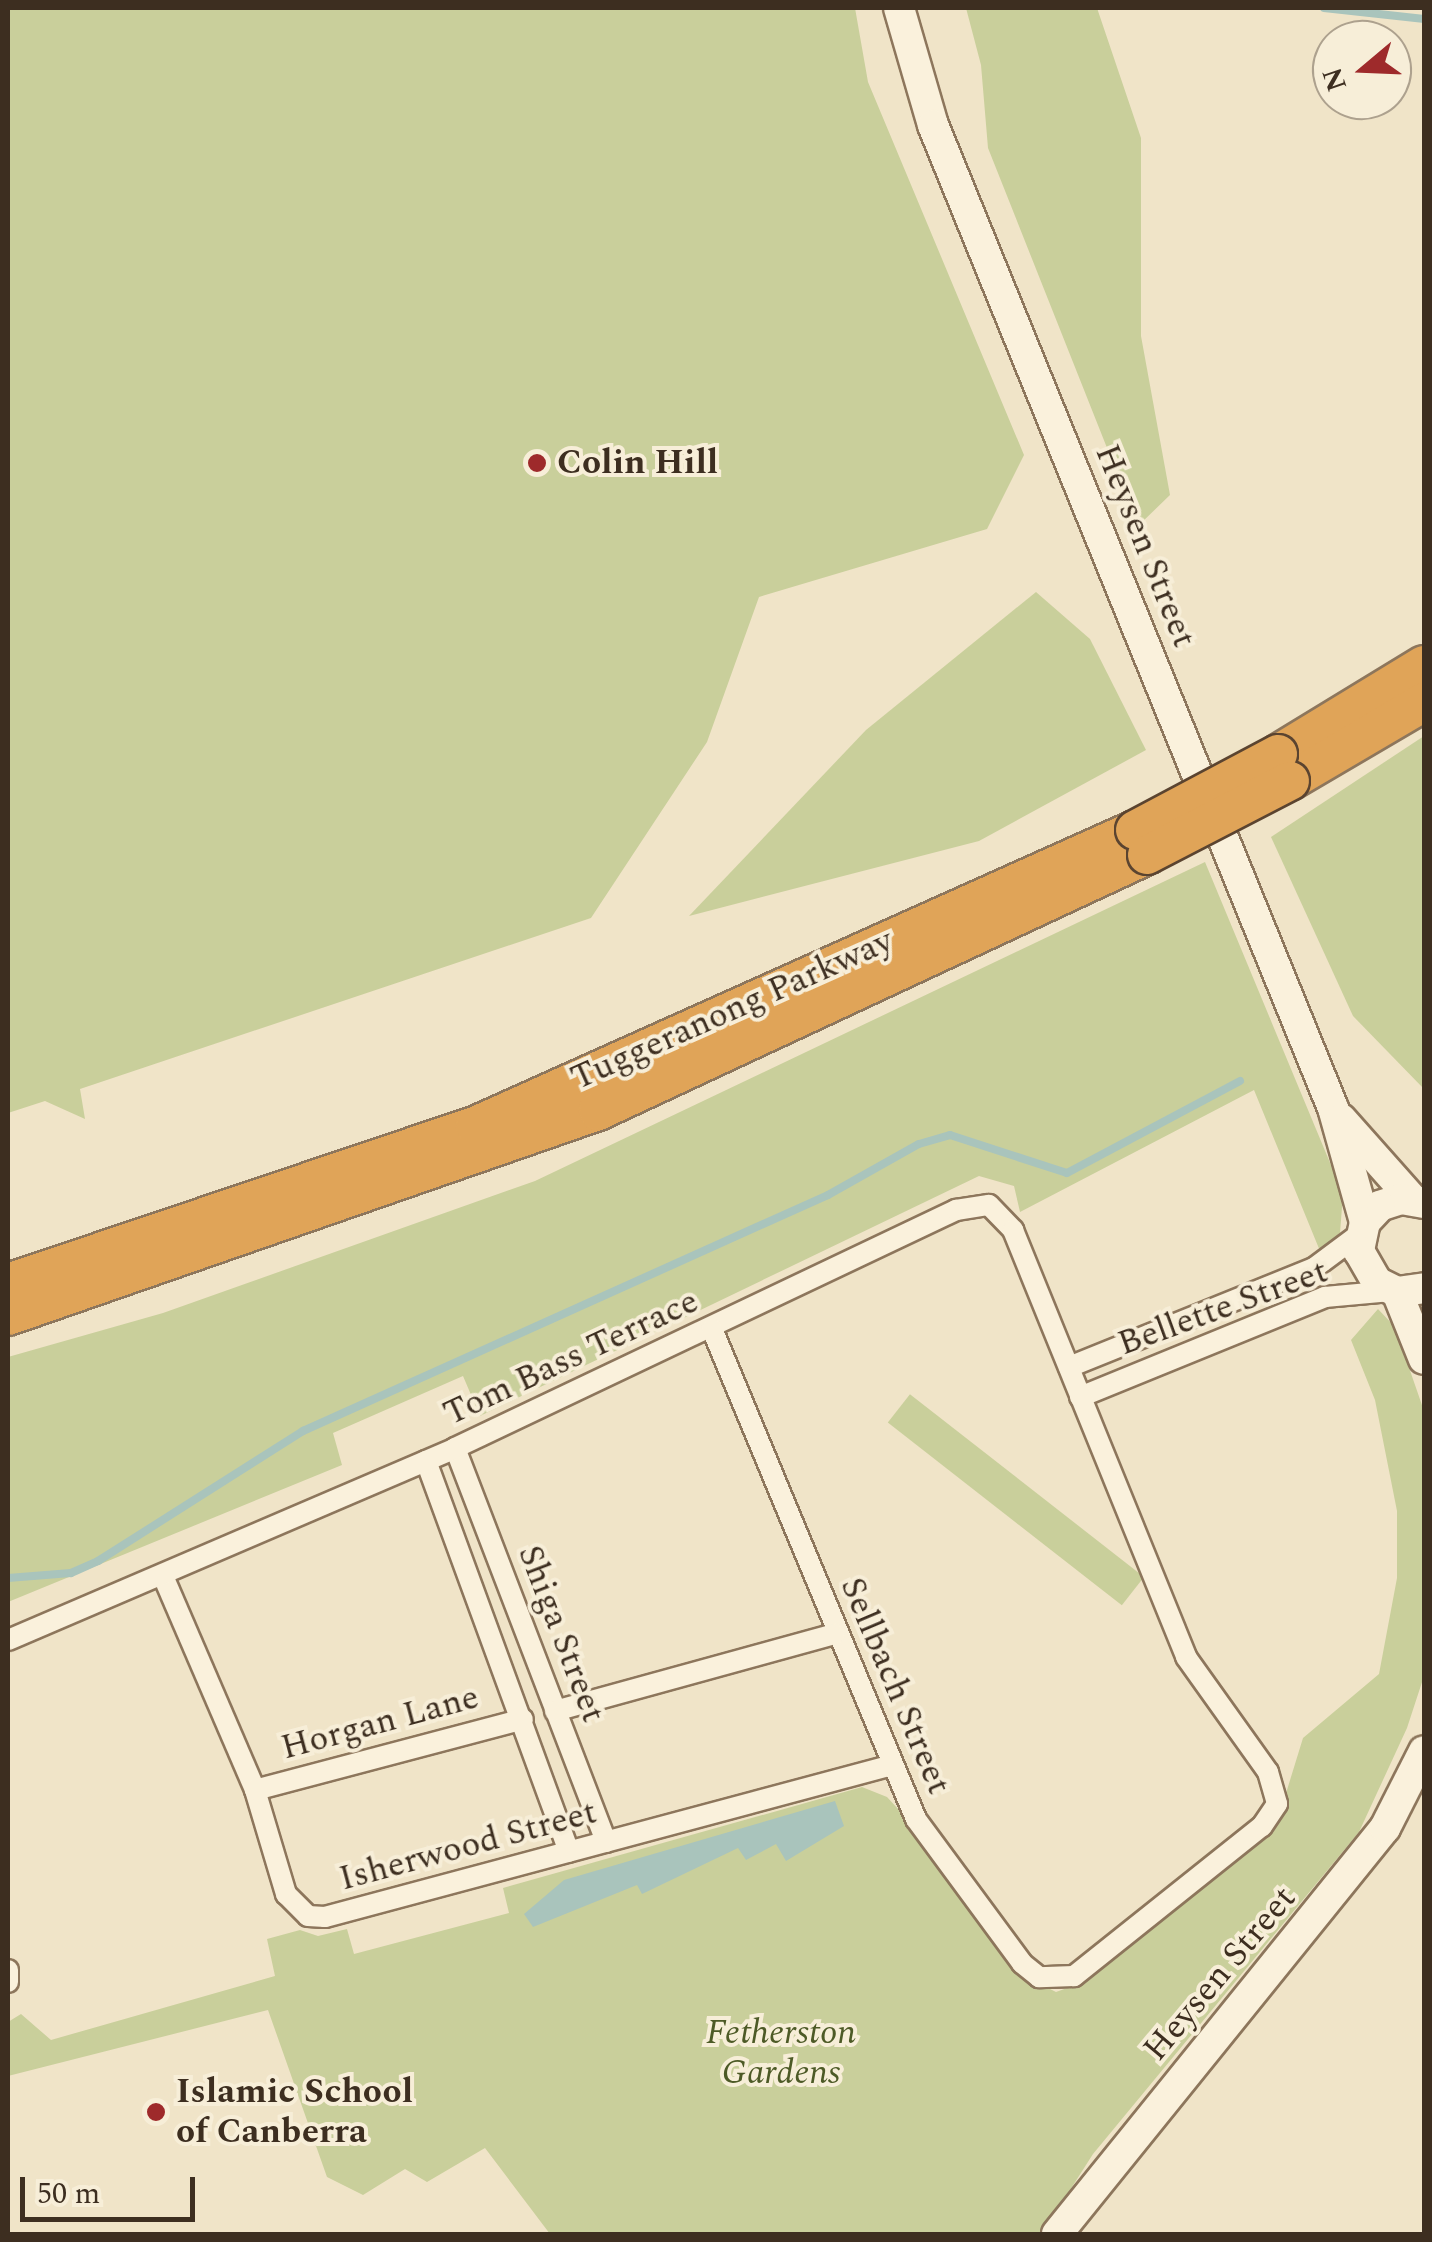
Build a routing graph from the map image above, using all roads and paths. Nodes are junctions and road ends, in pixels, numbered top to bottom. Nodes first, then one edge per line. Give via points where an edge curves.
1 (899, 8) edge
2 (1424, 665) edge
3 (1424, 702) edge
4 (1284, 768) junction
5 (1141, 842) junction
6 (1333, 1108) junction
7 (1418, 1201) edge
8 (1363, 1228) junction
9 (8, 1283) edge
10 (1405, 1290) edge
11 (8, 1316) edge
12 (712, 1329) junction
13 (1424, 1359) edge
14 (1069, 1366) junction
15 (1080, 1397) junction
16 (456, 1448) junction
17 (426, 1461) junction
18 (163, 1576) junction
19 (835, 1634) junction
20 (8, 1640) edge
21 (556, 1711) junction
22 (523, 1719) junction
23 (1424, 1750) edge
24 (889, 1766) junction
25 (255, 1790) junction
26 (606, 1842) junction
27 (569, 1852) junction
28 (8, 1970) edge
29 (8, 1982) edge
30 (1057, 2234) edge

1 - 6 main road, Heysen Street via 954,180
2 - 4 highway, Tuggeranong Parkway
3 - 4 highway, Tuggeranong Parkway
4 - 5 highway, Tuggeranong Parkway, bridge
5 - 9 highway, Tuggeranong Parkway via 475,1126
5 - 11 highway, Tuggeranong Parkway via 598,1111
6 - 7 main road, Heysen Street
6 - 8 main road, Heysen Street
7 - 8 main road, Heysen Street via 1380,1206
8 - 10 main road, Heysen Street via 1365,1268
8 - 14 street, Bellette Street via 1314,1268
10 - 13 main road, Heysen Street
10 - 15 street, Bellette Street via 1325,1297
12 - 14 street, Tom Bass Terrace via 931,1221 982,1204 997,1209 1014,1230
12 - 16 street, Tom Bass Terrace
12 - 19 street, Sellbach Street
14 - 15 street, Sellbach Street
15 - 24 street, Sellbach Street via 1186,1658 1268,1772 1277,1804 1262,1826 1074,1976 1039,1977 916,1819
16 - 17 street, Tom Bass Terrace
16 - 21 street, Shiga Street
17 - 18 street, Tom Bass Terrace
17 - 22 street, Shiga Street
18 - 20 street, Tom Bass Terrace
18 - 25 street, Isherwood Street
19 - 21 street
19 - 24 street, Sellbach Street
21 - 26 street, Shiga Street
22 - 25 street, Horgan Lane
22 - 27 street, Shiga Street
23 - 30 main road, Heysen Street via 1385,1828
24 - 26 street, Isherwood Street
25 - 27 street, Isherwood Street via 286,1894 308,1916 325,1918
26 - 27 street, Isherwood Street
28 - 29 street

